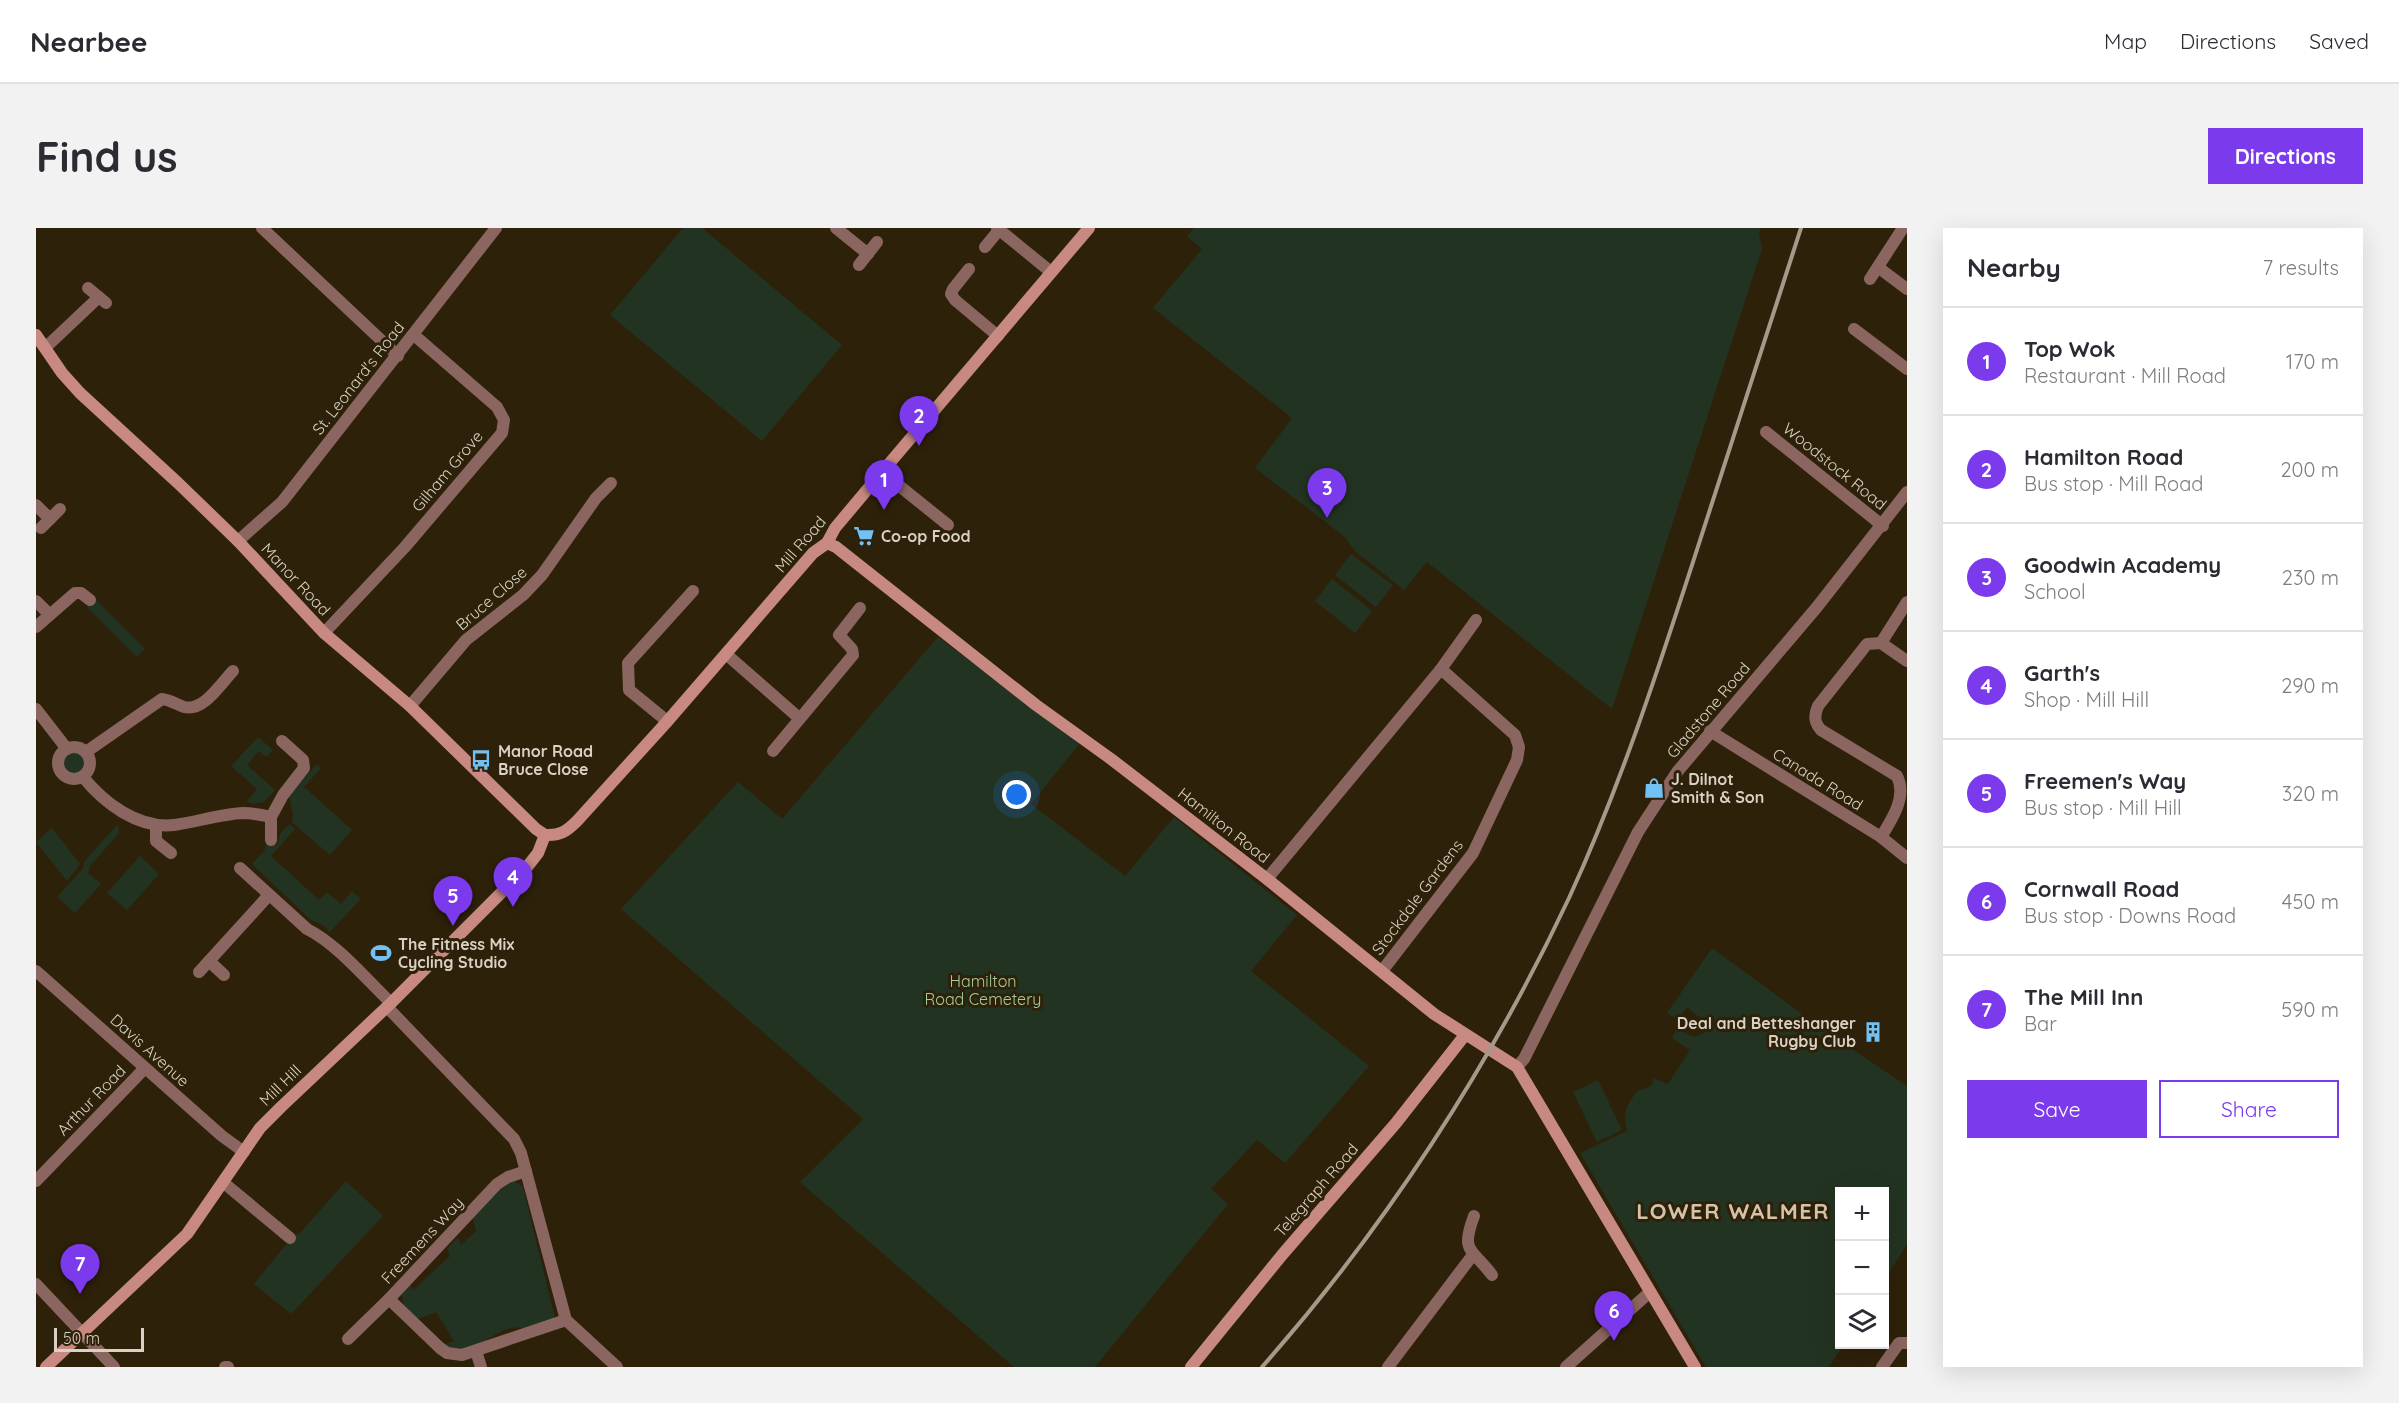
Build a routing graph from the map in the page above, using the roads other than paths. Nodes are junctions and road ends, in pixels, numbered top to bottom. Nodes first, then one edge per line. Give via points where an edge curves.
1 (262, 228) edge
2 (496, 228) edge
3 (836, 228) edge
4 (1089, 228) edge
5 (1903, 228) edge
6 (998, 229) edge
7 (877, 242) dead end
8 (985, 247) dead end
9 (868, 254) junction
10 (859, 264) dead end
11 (1879, 268) junction
12 (969, 269) dead end
13 (1051, 272) junction
14 (1870, 279) dead end
15 (88, 288) dead end
16 (1907, 289) edge
17 (1854, 329) dead end
18 (36, 335) edge
19 (414, 335) junction
20 (998, 336) junction
21 (45, 348) junction
22 (398, 356) junction
23 (1907, 369) edge
24 (1766, 432) dead end
25 (882, 472) junction
26 (611, 483) dead end
27 (1907, 492) edge
28 (36, 505) edge
29 (60, 509) dead end
30 (50, 519) junction
31 (948, 525) dead end
32 (1883, 526) junction
33 (41, 528) dead end
34 (238, 542) junction
35 (827, 543) junction
36 (693, 591) dead end
37 (90, 600) dead end
38 (36, 601) edge
39 (1907, 602) edge
40 (860, 608) dead end
41 (49, 614) junction
42 (1476, 620) dead end
43 (36, 627) edge
44 (324, 633) junction
45 (1881, 643) junction
46 (726, 654) junction
47 (1907, 661) edge
48 (1441, 669) junction
49 (233, 671) dead end
50 (410, 706) junction
51 (36, 709) edge
52 (799, 718) junction
53 (667, 721) junction
54 (1710, 731) junction
55 (282, 741) dead end
56 (67, 749) junction
57 (773, 751) dead end
58 (86, 752) junction
59 (83, 777) junction
60 (271, 817) junction
61 (156, 825) junction
62 (545, 835) junction
63 (1881, 837) junction
64 (271, 840) dead end
65 (171, 853) dead end
66 (1907, 858) edge
67 (240, 868) dead end
68 (1267, 879) junction
69 (269, 895) junction
70 (209, 961) junction
71 (36, 971) edge
72 (1382, 971) junction
73 (199, 972) dead end
74 (224, 975) dead end
75 (389, 1005) junction
76 (1465, 1035) junction
77 (1517, 1067) junction
78 (145, 1068) junction
79 (243, 1152) junction
80 (526, 1171) junction
81 (36, 1180) edge
82 (224, 1183) junction
83 (1474, 1216) dead end
84 (290, 1238) dead end
85 (1472, 1256) junction
86 (1492, 1275) dead end
87 (36, 1284) edge
88 (1650, 1292) junction
89 (389, 1299) junction
90 (566, 1320) junction
91 (83, 1334) junction
92 (348, 1340) dead end
93 (1907, 1343) edge
94 (476, 1351) junction
95 (46, 1367) edge
96 (114, 1367) edge
97 (481, 1367) edge
98 (617, 1367) edge
99 (1191, 1367) edge
100 (1388, 1367) edge
101 (1566, 1367) edge
102 (1695, 1367) edge
103 (1882, 1367) edge

1 - 22 street
2 - 19 street, St. Leonard's Road
3 - 9 street
4 - 13 main road, Mill Road
5 - 11 street
6 - 8 street
6 - 13 street
7 - 9 street
9 - 10 street
11 - 14 street
11 - 16 street
12 - 20 street via 951,294
13 - 20 main road, Mill Road
15 - 21 street via 102,300
17 - 23 street
18 - 21 main road, Manor Road
19 - 22 street, St. Leonard's Road
19 - 44 street, Gilham Grove via 497,407 504,420 502,433 405,547
20 - 25 main road, Mill Road
21 - 34 main road, Manor Road via 80,393
22 - 34 street, St. Leonard's Road via 282,502
24 - 32 street, Woodstock Road
25 - 31 street
25 - 35 main road, Mill Road
26 - 50 street, Bruce Close via 596,498 542,576 466,640
27 - 32 street, Gladstone Road
28 - 30 street
29 - 30 street
30 - 33 street
32 - 54 street, Gladstone Road
34 - 44 main road, Manor Road
35 - 46 main road, Mill Road via 813,553
35 - 68 main road, Hamilton Road
36 - 53 street via 628,663 629,690
37 - 41 street via 75,593
38 - 41 street
39 - 45 street
40 - 52 street via 839,635 853,655
41 - 43 street
42 - 48 street
44 - 50 main road, Manor Road
45 - 47 street
45 - 63 street via 1867,644 1815,714 1821,730 1904,783 1905,801
46 - 52 street
46 - 53 main road, Mill Road
48 - 68 street
48 - 72 street, Stockdale Gardens via 1515,735 1519,747 1517,760 1473,853
49 - 58 street via 203,703 186,707 162,699
50 - 62 main road, Manor Road
51 - 56 street
52 - 57 street
53 - 62 main road, Mill Road via 577,822 567,831
54 - 63 street, Canada Road
54 - 77 street, Gladstone Road via 1677,772 1638,832 1570,971
55 - 60 street via 303,760 304,768
56 - 58 street via 76,747
56 - 59 street via 59,758 59,769 67,778
58 - 59 street via 90,768
59 - 61 street via 110,804
60 - 61 street via 246,813
60 - 64 street
61 - 65 street via 156,841
62 - 75 main road, Mill Hill via 538,854 527,867
63 - 66 street, Canada Road
67 - 69 street
68 - 72 main road, Hamilton Road
69 - 70 street
69 - 75 street via 317,934
70 - 73 street
70 - 74 street
71 - 78 street, Davis Avenue
72 - 76 main road, Hamilton Road
75 - 79 main road, Mill Hill via 280,1107
75 - 80 street via 514,1139
76 - 77 main road, Hamilton Road
76 - 99 main road, Telegraph Road
77 - 88 main road
78 - 79 street, Davis Avenue
78 - 81 street, Arthur Road
79 - 82 main road, Mill Hill
80 - 89 street, Freemens Way via 497,1184
80 - 90 street
82 - 84 street
82 - 91 main road, Mill Hill via 187,1234
83 - 85 street via 1466,1237
85 - 86 street
85 - 100 street
87 - 91 street
88 - 101 street
88 - 102 main road
89 - 92 street
89 - 94 street, Freemens Way via 447,1353 462,1355
90 - 94 street, Freemens Way
90 - 98 street
91 - 95 main road, Mill Hill
91 - 96 street
93 - 103 street via 1899,1343
94 - 97 street

